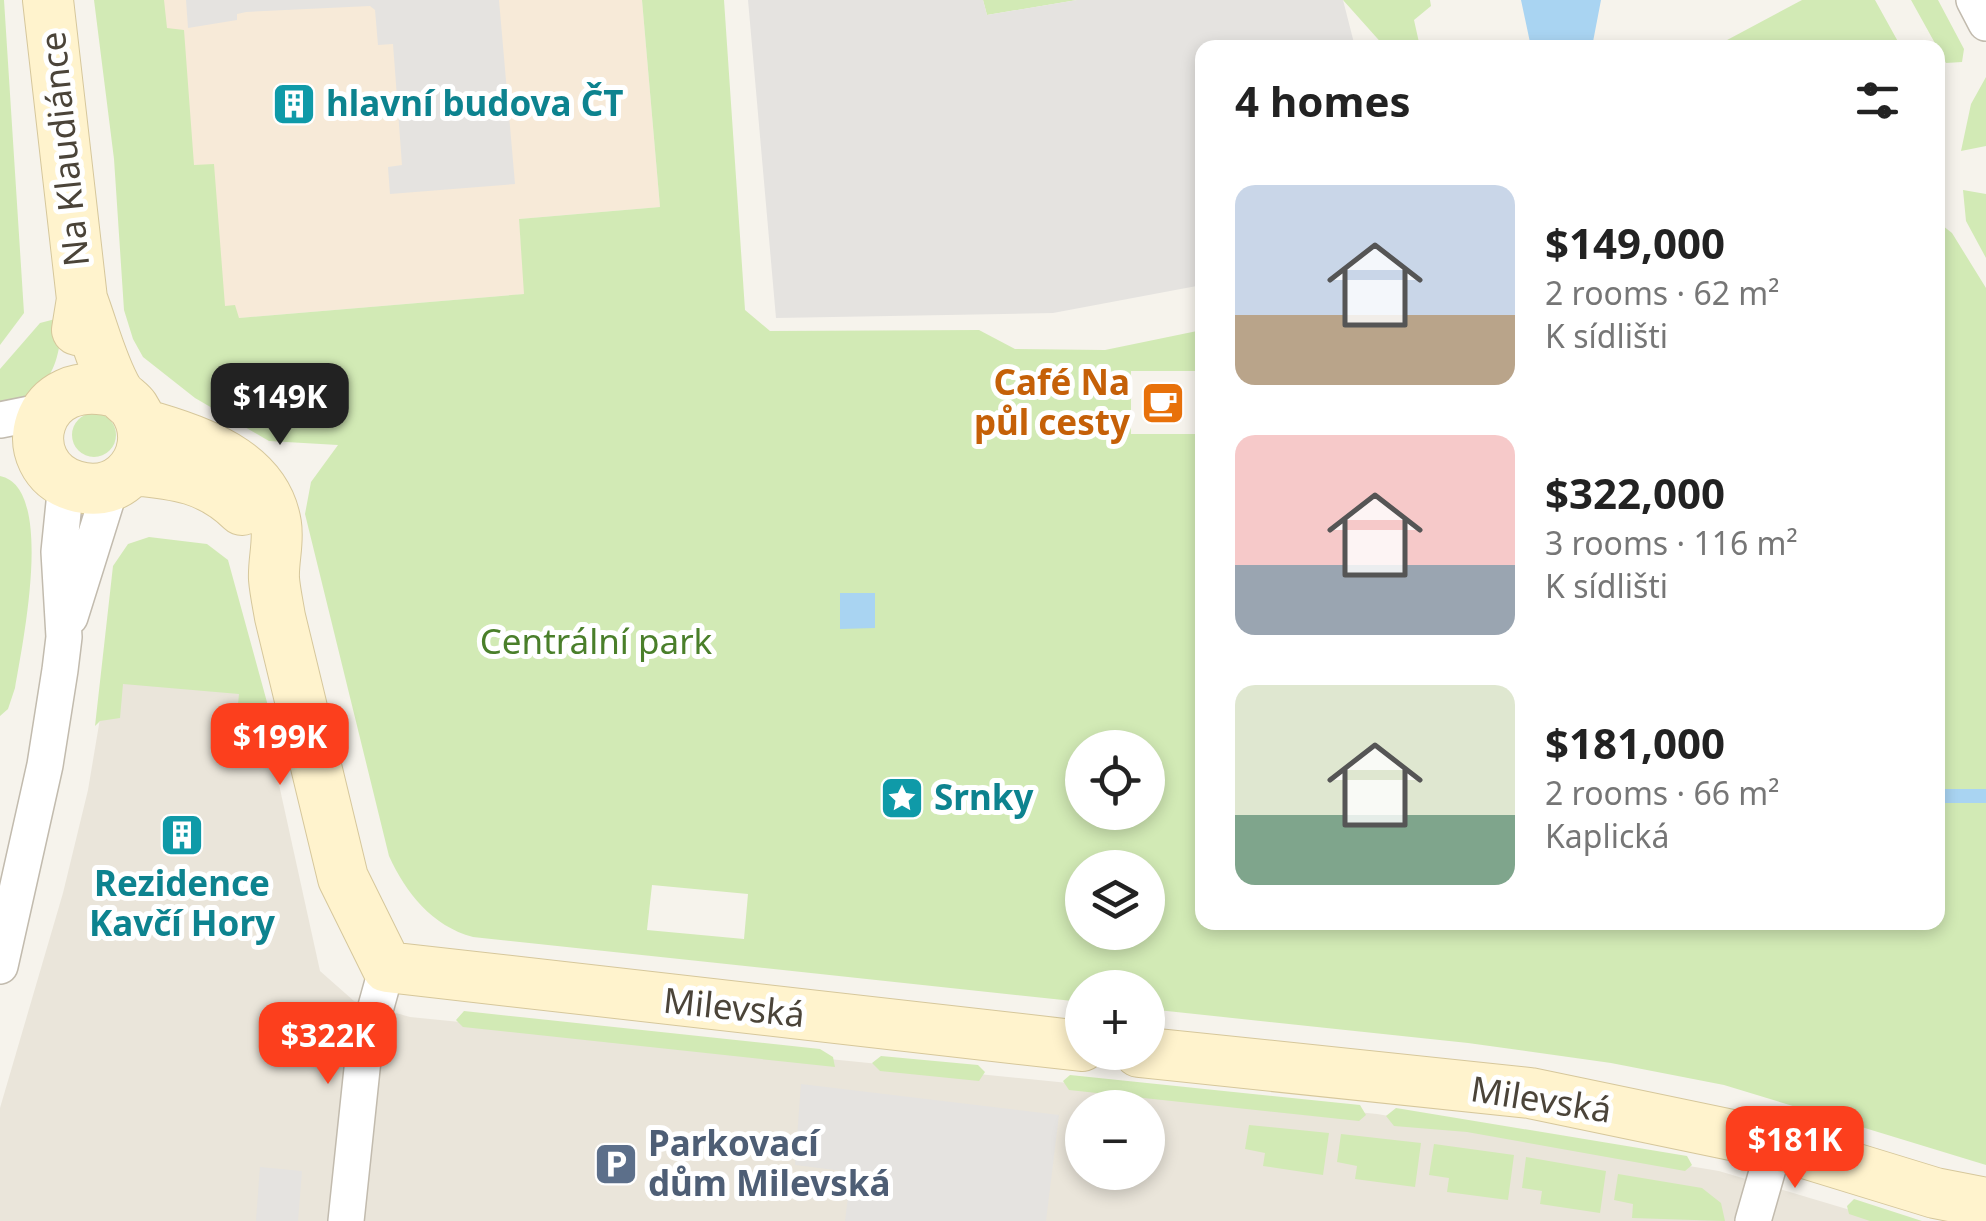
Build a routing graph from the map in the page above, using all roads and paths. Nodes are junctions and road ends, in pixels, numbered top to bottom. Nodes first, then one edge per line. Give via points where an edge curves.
1 (48, 0) edge
2 (1974, 0) edge
3 (1986, 23) edge
4 (72, 437) edge
5 (0, 966) edge
6 (387, 967) junction
7 (1065, 1044) edge
8 (1165, 1055) edge
9 (1774, 1144) junction
10 (1934, 1193) junction
11 (1986, 1204) edge
12 (1986, 1215) edge
13 (346, 1221) edge
14 (1753, 1221) edge

1 - 4 street, Na Klaudiánce via 82,299
2 - 3 street
4 - 5 street via 59,552 64,637 46,766
4 - 6 street via 187,436 237,463 269,491 277,528 274,578 343,878
6 - 7 street, Milevská
6 - 13 street via 364,1050
8 - 9 street, Milevská via 1530,1093
9 - 10 street, Milevská
9 - 14 street
10 - 11 street, Milevská
10 - 12 street, Milevská

